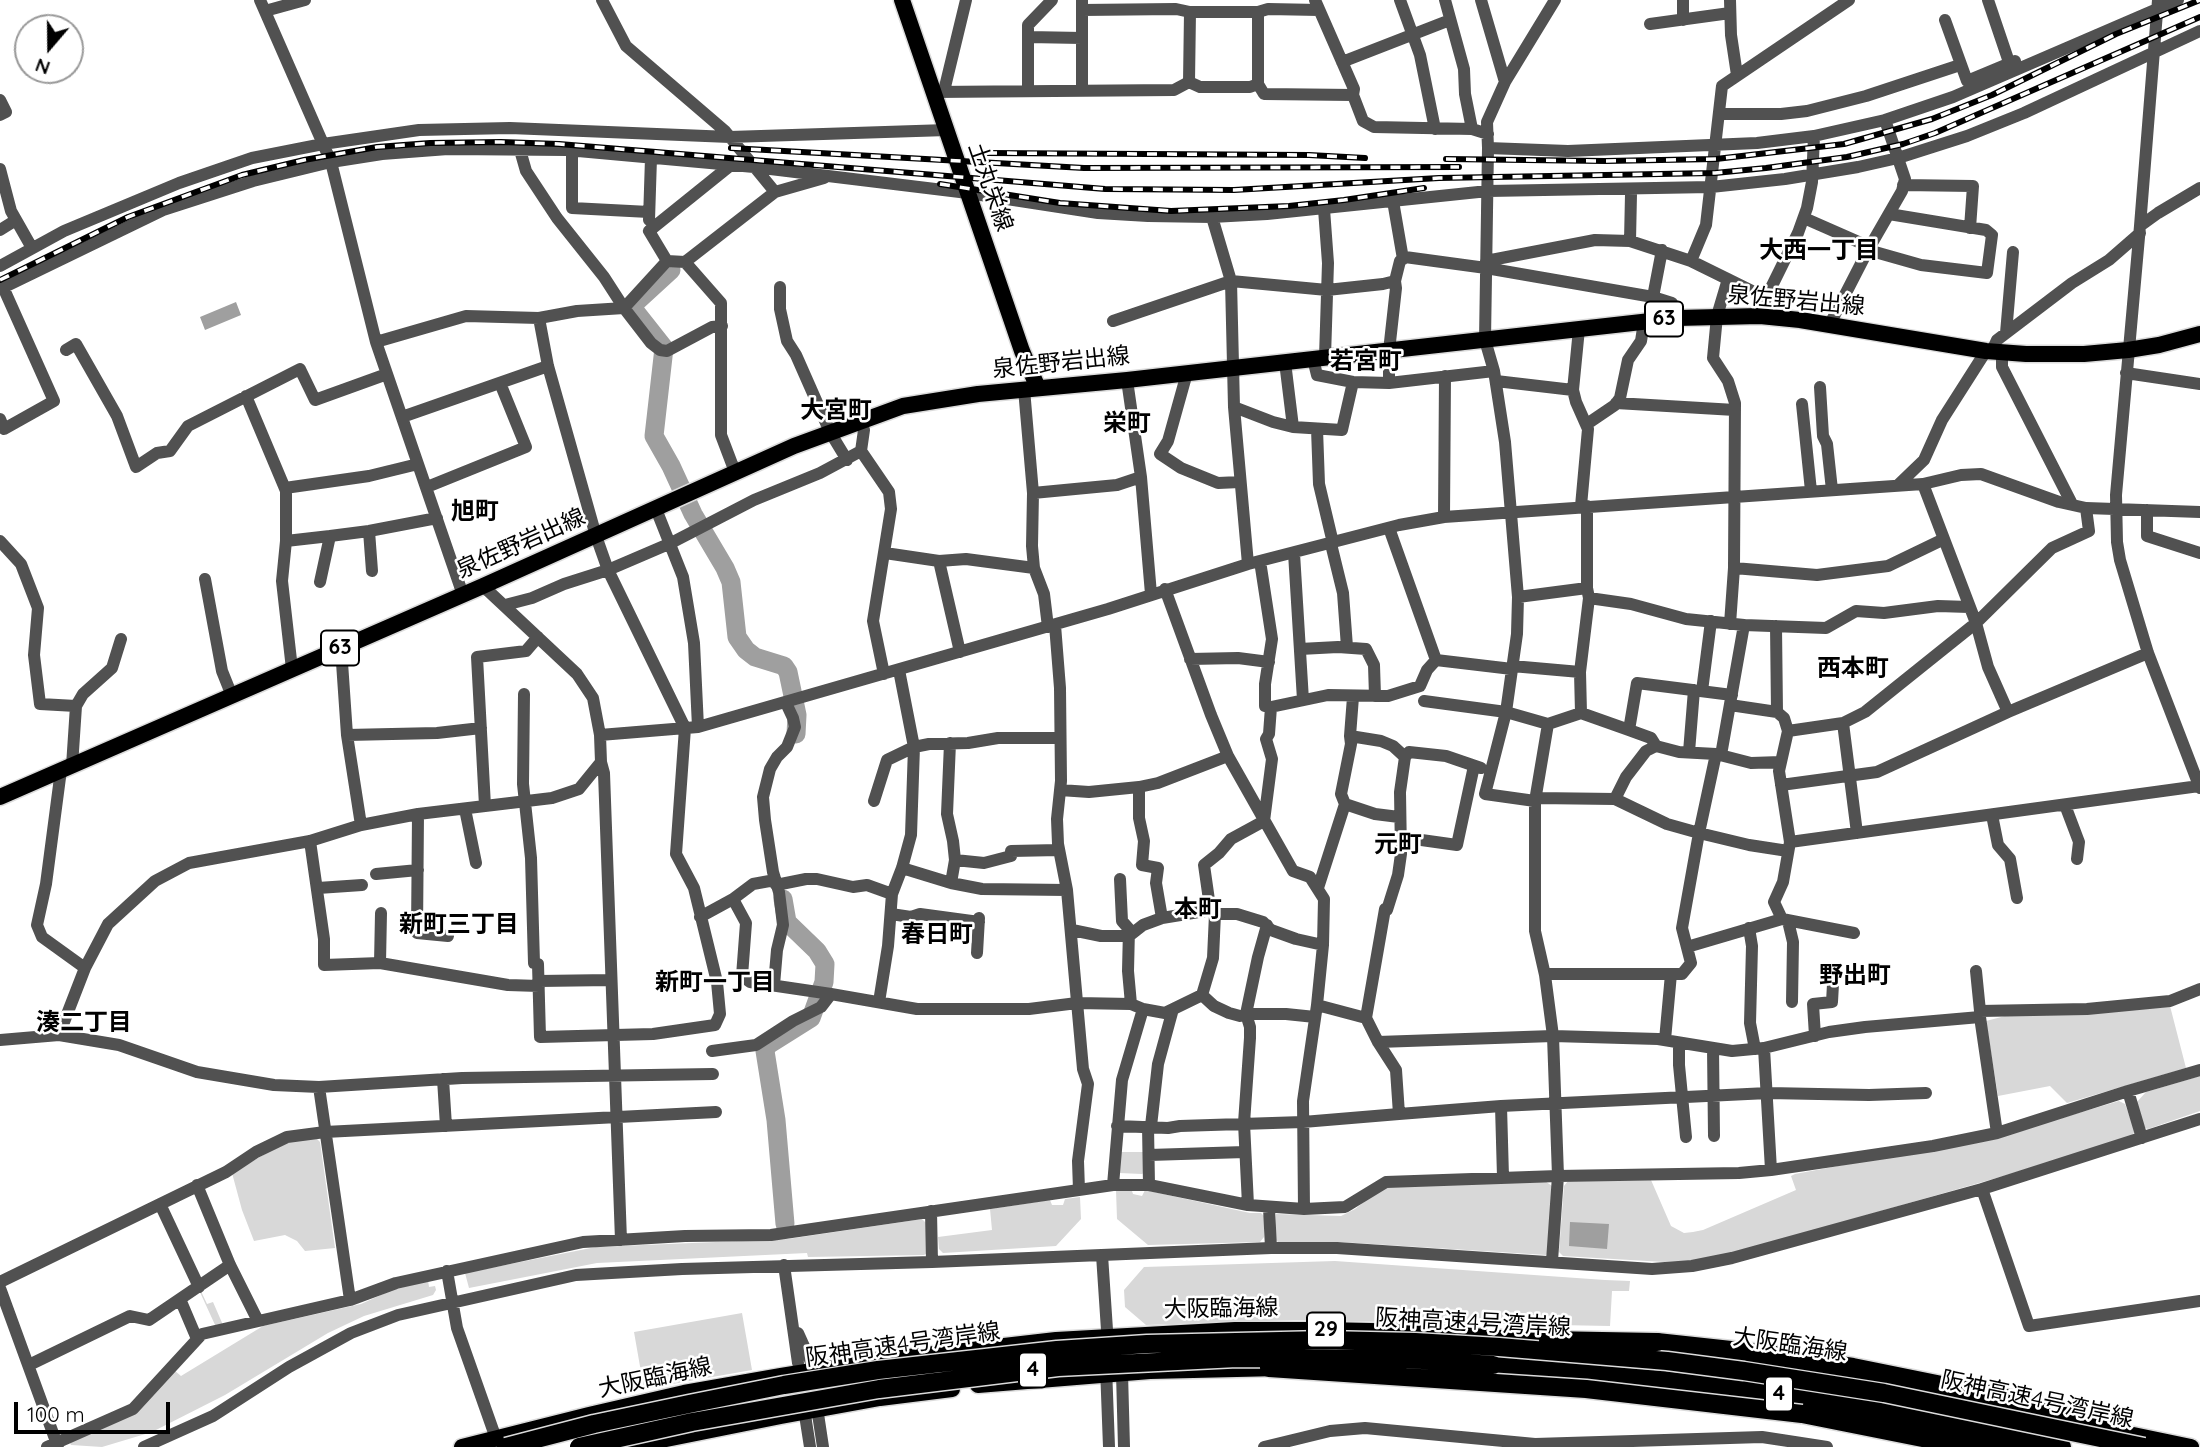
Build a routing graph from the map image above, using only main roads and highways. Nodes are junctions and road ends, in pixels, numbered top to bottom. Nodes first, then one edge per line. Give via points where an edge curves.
1 (902, 0) edge
2 (2200, 334) edge
3 (1031, 388) junction
4 (0, 797) edge
5 (1415, 1342) junction
6 (1149, 1361) junction
7 (2106, 1429) junction
8 (500, 1444) edge
9 (463, 1447) edge
10 (579, 1447) edge
11 (626, 1447) edge
12 (1968, 1447) edge
13 (2012, 1447) edge
14 (2062, 1447) edge
15 (2144, 1447) edge
16 (2191, 1447) edge

1 - 3 main road, 土丸栄線 via 939,92 947,130
2 - 3 main road, 泉佐野岩出線 / 63 via 2159,345 2084,354 1993,351 1830,324 1717,316
3 - 4 main road, 泉佐野岩出線 / 63 via 903,406 794,446
5 - 7 highway, bridge via 1657,1342 1768,1354 2011,1399
5 - 8 highway, 阪神高速4号湾岸線 / 4, bridge via 1147,1343 967,1359 784,1385
5 - 15 highway, 阪神高速4号湾岸線 / 4, bridge via 1614,1356 1785,1377 1942,1404
6 - 10 highway, 阪神高速4号湾岸線 / 4, bridge via 879,1389
6 - 12 highway, bridge via 1649,1395 1802,1414
6 - 14 highway, 阪神高速4号湾岸線 / 4, bridge via 1396,1359 1589,1373 1809,1398
7 - 8 main road, 大阪臨海線 / 29 via 1885,1383 1666,1351 1403,1331 1235,1330 964,1349 780,1376 684,1394
7 - 16 main road, 大阪臨海線 / 29
8 - 9 main road, 大阪臨海線 / 29
11 - 13 main road, 29 via 880,1398 980,1385 1113,1374 1323,1367 1588,1381 1802,1406

